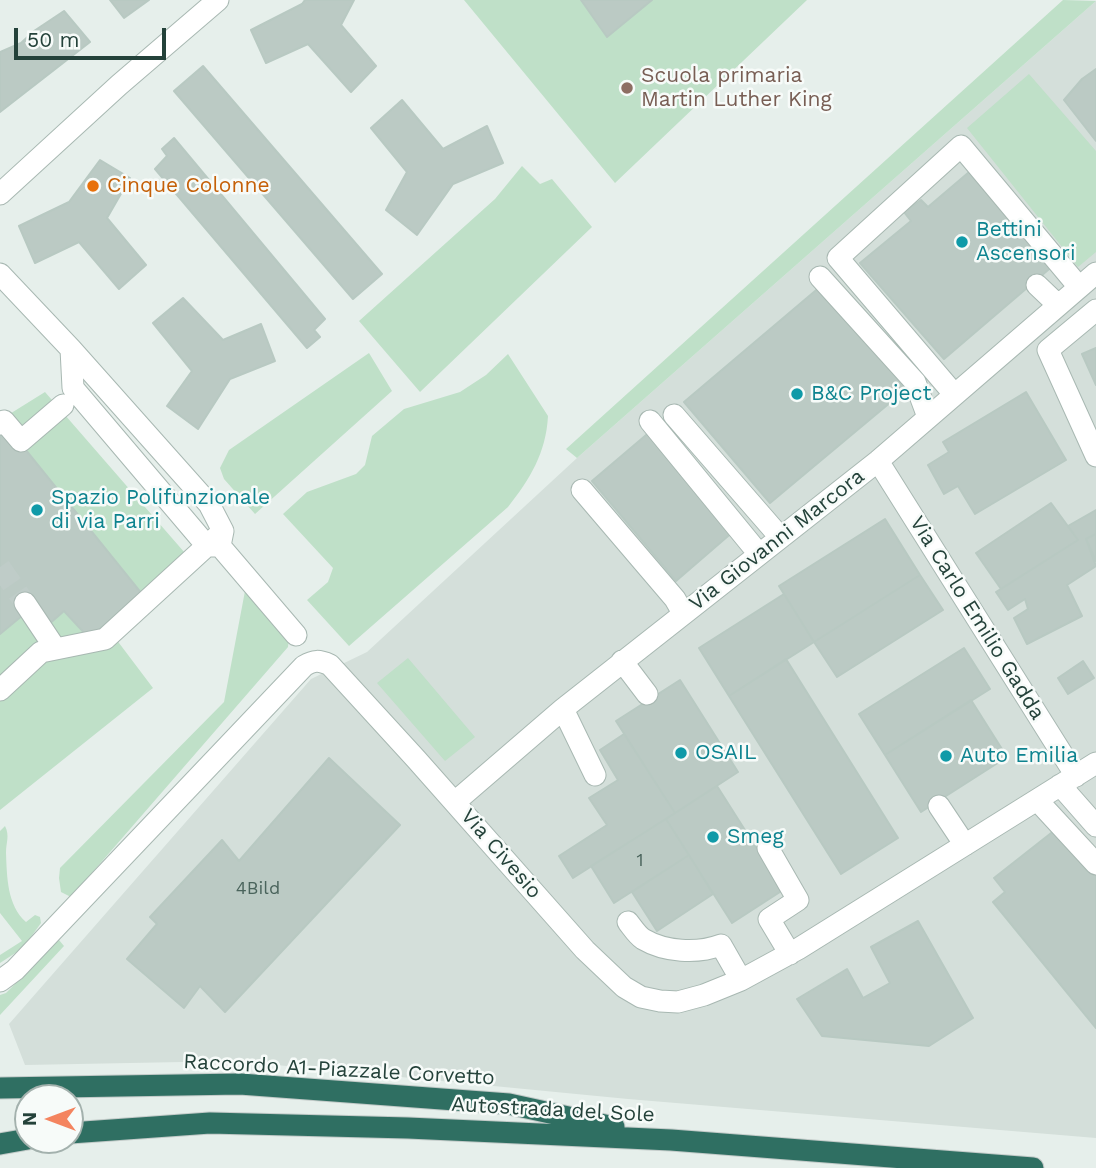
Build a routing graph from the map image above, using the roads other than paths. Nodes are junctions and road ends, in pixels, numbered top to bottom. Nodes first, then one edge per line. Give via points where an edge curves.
1 (218, 0) edge
2 (0, 194) edge
3 (1096, 273) edge
4 (0, 274) edge
5 (820, 277) dead end
6 (1037, 285) dead end
7 (1079, 287) junction
8 (1058, 305) junction
9 (1096, 310) edge
10 (71, 349) junction
11 (954, 394) junction
12 (62, 405) dead end
13 (674, 415) dead end
14 (928, 417) junction
15 (650, 421) dead end
16 (0, 424) edge
17 (166, 454) junction
18 (1096, 456) edge
19 (878, 461) junction
20 (145, 475) junction
21 (582, 490) dead end
22 (780, 537) junction
23 (217, 541) junction
24 (759, 554) junction
25 (25, 603) tunnel mouth
26 (683, 612) junction
27 (296, 635) dead end
28 (55, 648) junction
29 (622, 661) junction
30 (0, 690) edge
31 (647, 694) dead end
32 (564, 709) junction
33 (1096, 763) edge
34 (596, 775) dead end
35 (1068, 781) junction
36 (1037, 800) junction
37 (455, 802) junction
38 (939, 806) dead end
39 (1096, 826) edge
40 (965, 845) junction
41 (768, 848) dead end
42 (1096, 864) edge
43 (628, 922) dead end
44 (790, 954) junction
45 (741, 980) junction
46 (0, 981) edge
47 (0, 1088) edge
48 (84, 1132) edge
49 (671, 1140) junction
50 (1033, 1168) edge

1 - 2 street
3 - 7 street, Via Giovanni Marcora
4 - 10 street
5 - 14 street via 915,382
6 - 8 street
7 - 8 street, Via Giovanni Marcora
7 - 11 street via 961,146 838,258
8 - 11 street, Via Giovanni Marcora
9 - 18 street via 1048,350
10 - 17 street
10 - 20 street via 73,388
11 - 14 street, Via Giovanni Marcora
12 - 16 street via 21,441 4,421
13 - 22 street
14 - 19 street, Via Giovanni Marcora
15 - 24 street
17 - 20 street
17 - 23 street via 209,504
19 - 22 street, Via Giovanni Marcora
19 - 35 street, Via Carlo Emilio Gadda
20 - 23 street via 197,533
21 - 26 street
22 - 24 street, Via Giovanni Marcora
23 - 27 street
23 - 28 street via 105,639
24 - 26 street, Via Giovanni Marcora
25 - 28 street
26 - 29 street, Via Giovanni Marcora
28 - 30 street via 41,652
29 - 31 street
29 - 32 street, Via Giovanni Marcora
32 - 34 street
32 - 37 street, Via Giovanni Marcora
33 - 35 street, Via Civesio
35 - 36 street, Via Civesio
35 - 39 street, Via Carlo Emilio Gadda
36 - 40 street, Via Civesio
36 - 42 street
37 - 45 street, Via Civesio via 585,950 641,998 678,1002
37 - 46 street, Via Civesio via 330,665 321,660 311,662
38 - 40 street
40 - 44 street, Via Civesio
41 - 44 street via 798,900 769,919
43 - 45 street via 642,938 666,947 697,951 720,945
44 - 45 street, Via Civesio
47 - 49 highway, Raccordo A1-Piazzale Corvetto via 240,1084 509,1104
48 - 49 highway, Autostrada del Sole via 209,1123
49 - 50 highway, Autostrada del Sole

